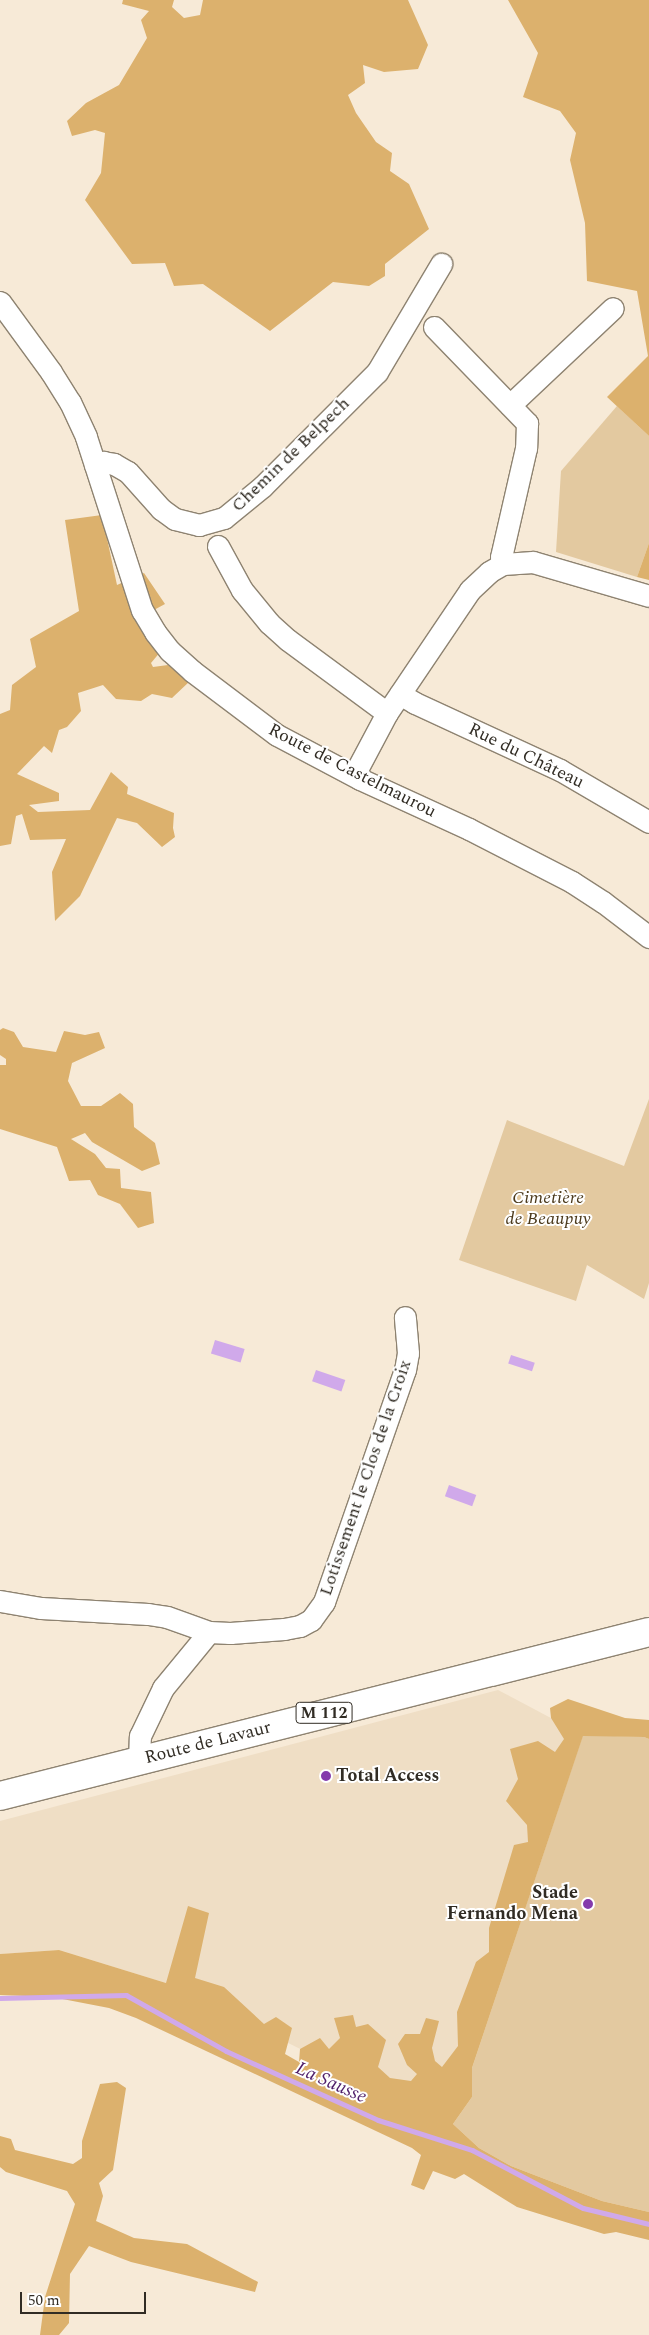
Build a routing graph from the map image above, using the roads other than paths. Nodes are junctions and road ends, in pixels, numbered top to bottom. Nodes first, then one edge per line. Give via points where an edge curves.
1 (442, 264) dead end
2 (0, 302) edge
3 (613, 308) dead end
4 (434, 327) dead end
5 (510, 404) junction
6 (95, 465) junction
7 (218, 546) dead end
8 (503, 564) junction
9 (649, 596) edge
10 (400, 694) junction
11 (387, 714) junction
12 (354, 775) junction
13 (649, 822) edge
14 (649, 937) edge
15 (405, 1317) dead end
16 (0, 1601) edge
17 (209, 1632) junction
18 (649, 1632) edge
19 (139, 1761) junction
20 (0, 1796) edge

1 - 6 street, Chemin de Belpech via 377,372 263,486 224,518 199,525 175,519 161,509 128,472 114,464 103,462
2 - 6 street, Route de Castelmaurou via 70,402
3 - 5 street
4 - 5 street
5 - 8 street via 527,423 526,448 501,556
6 - 12 street, Route de Castelmaurou via 142,610 160,638 192,671 277,735
7 - 11 street via 242,590 269,623
8 - 9 street via 532,562
8 - 10 street via 470,590
10 - 11 street
10 - 13 street, Rue du Château via 560,770
11 - 12 street
12 - 14 street, Route de Castelmaurou via 572,882
15 - 17 street, Lotissement le Clos de la Croix via 408,1353 405,1370 319,1612 300,1626 252,1633
16 - 17 street, Lotissement le Clos de la Croix via 41,1608 148,1614
17 - 19 street via 163,1688 140,1736
18 - 19 main road, Route de Lavaur / M 112
19 - 20 main road, Route de Lavaur / M 112

